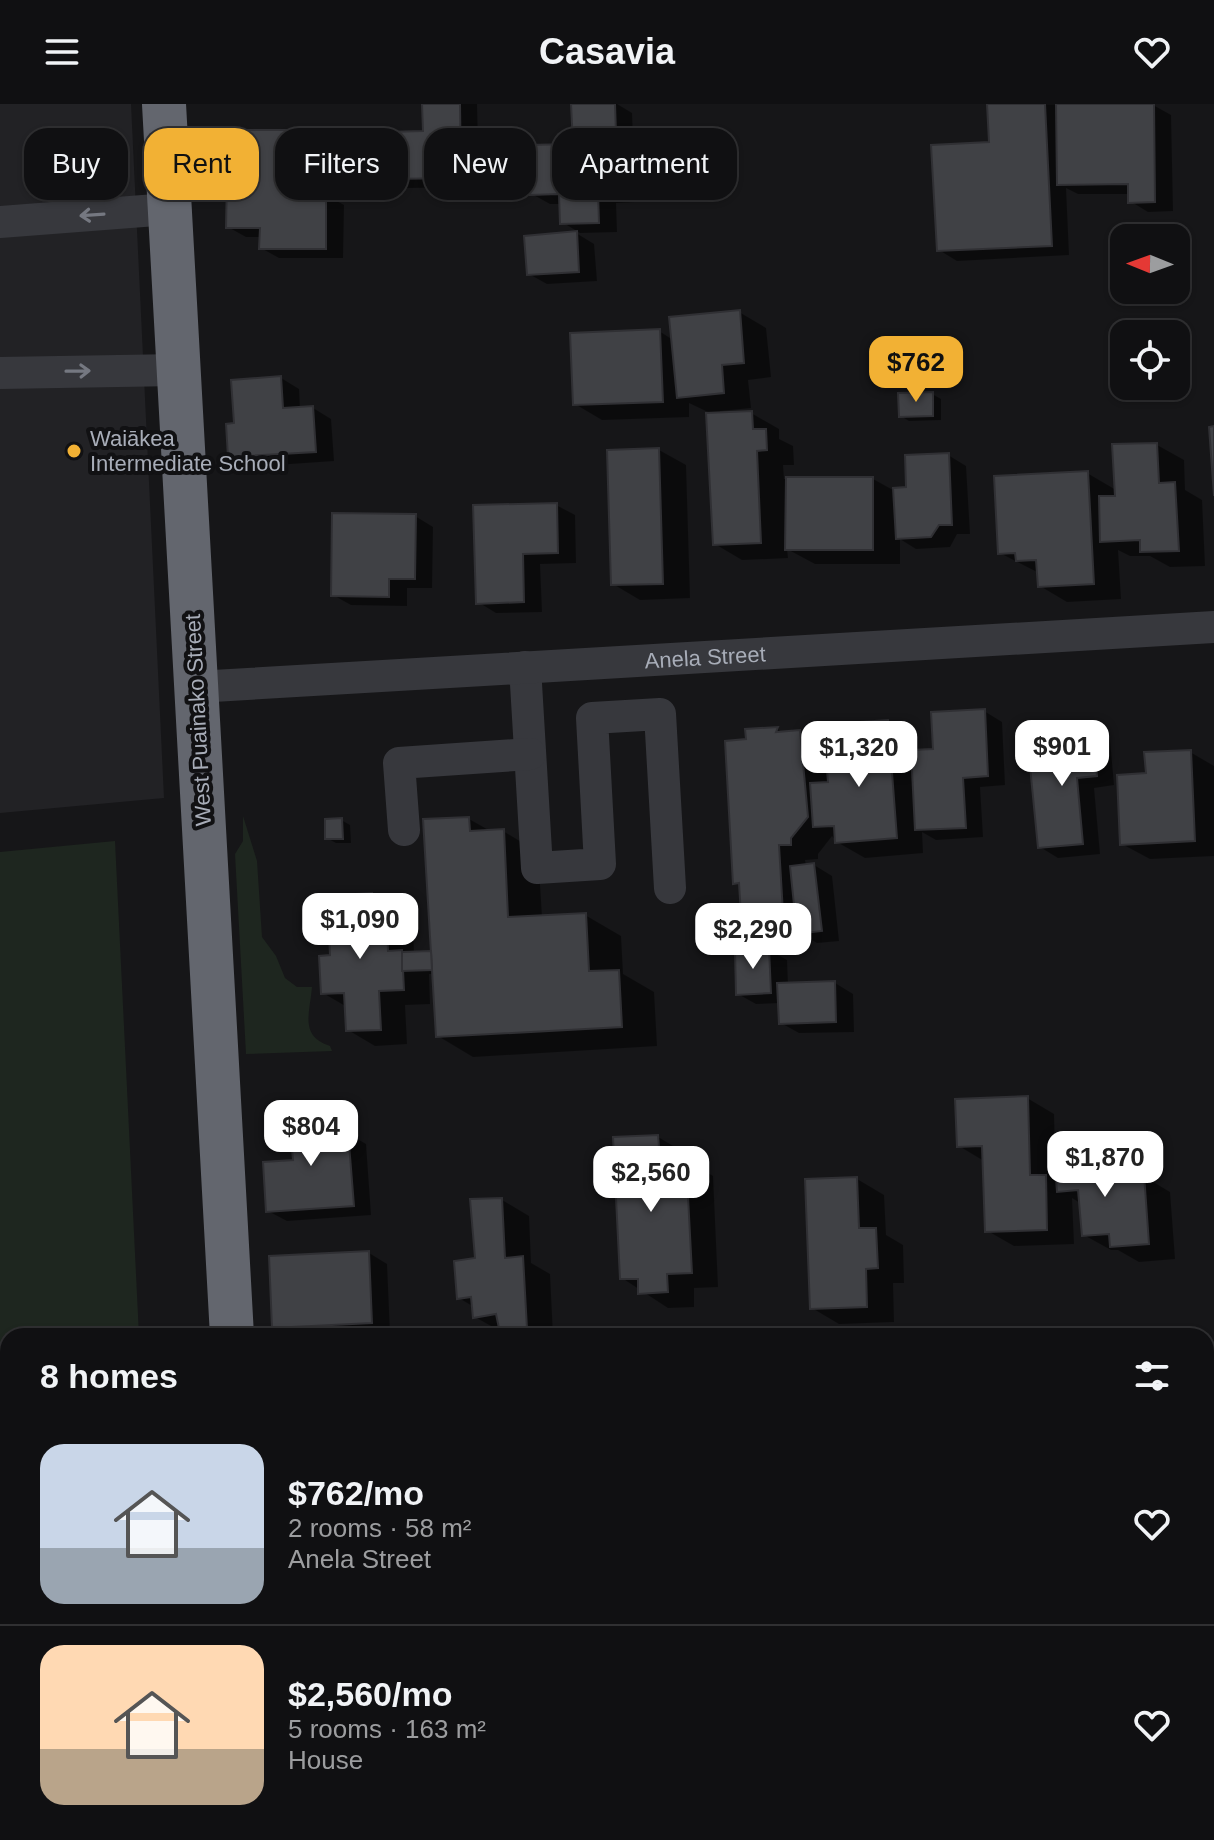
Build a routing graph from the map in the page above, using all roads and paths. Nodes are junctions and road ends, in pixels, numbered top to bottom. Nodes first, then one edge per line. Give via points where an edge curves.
1 (164, 104) edge
2 (169, 209) junction
3 (0, 222) edge
4 (178, 370) junction
5 (0, 373) edge
6 (1214, 627) edge
7 (525, 667) junction
8 (196, 687) junction
9 (530, 754) junction
10 (404, 830) dead end
11 (670, 888) dead end
12 (232, 1328) edge

1 - 2 highway, West Puainako Street
2 -> 3 street
2 - 4 highway, West Puainako Street
5 -> 4 street
4 - 8 highway, West Puainako Street
6 - 7 street, Anela Street
7 - 8 street, Anela Street
7 - 9 street
8 - 12 highway, West Puainako Street
9 - 10 street via 399,763
9 - 11 street via 537,868 600,864 592,718 660,714

